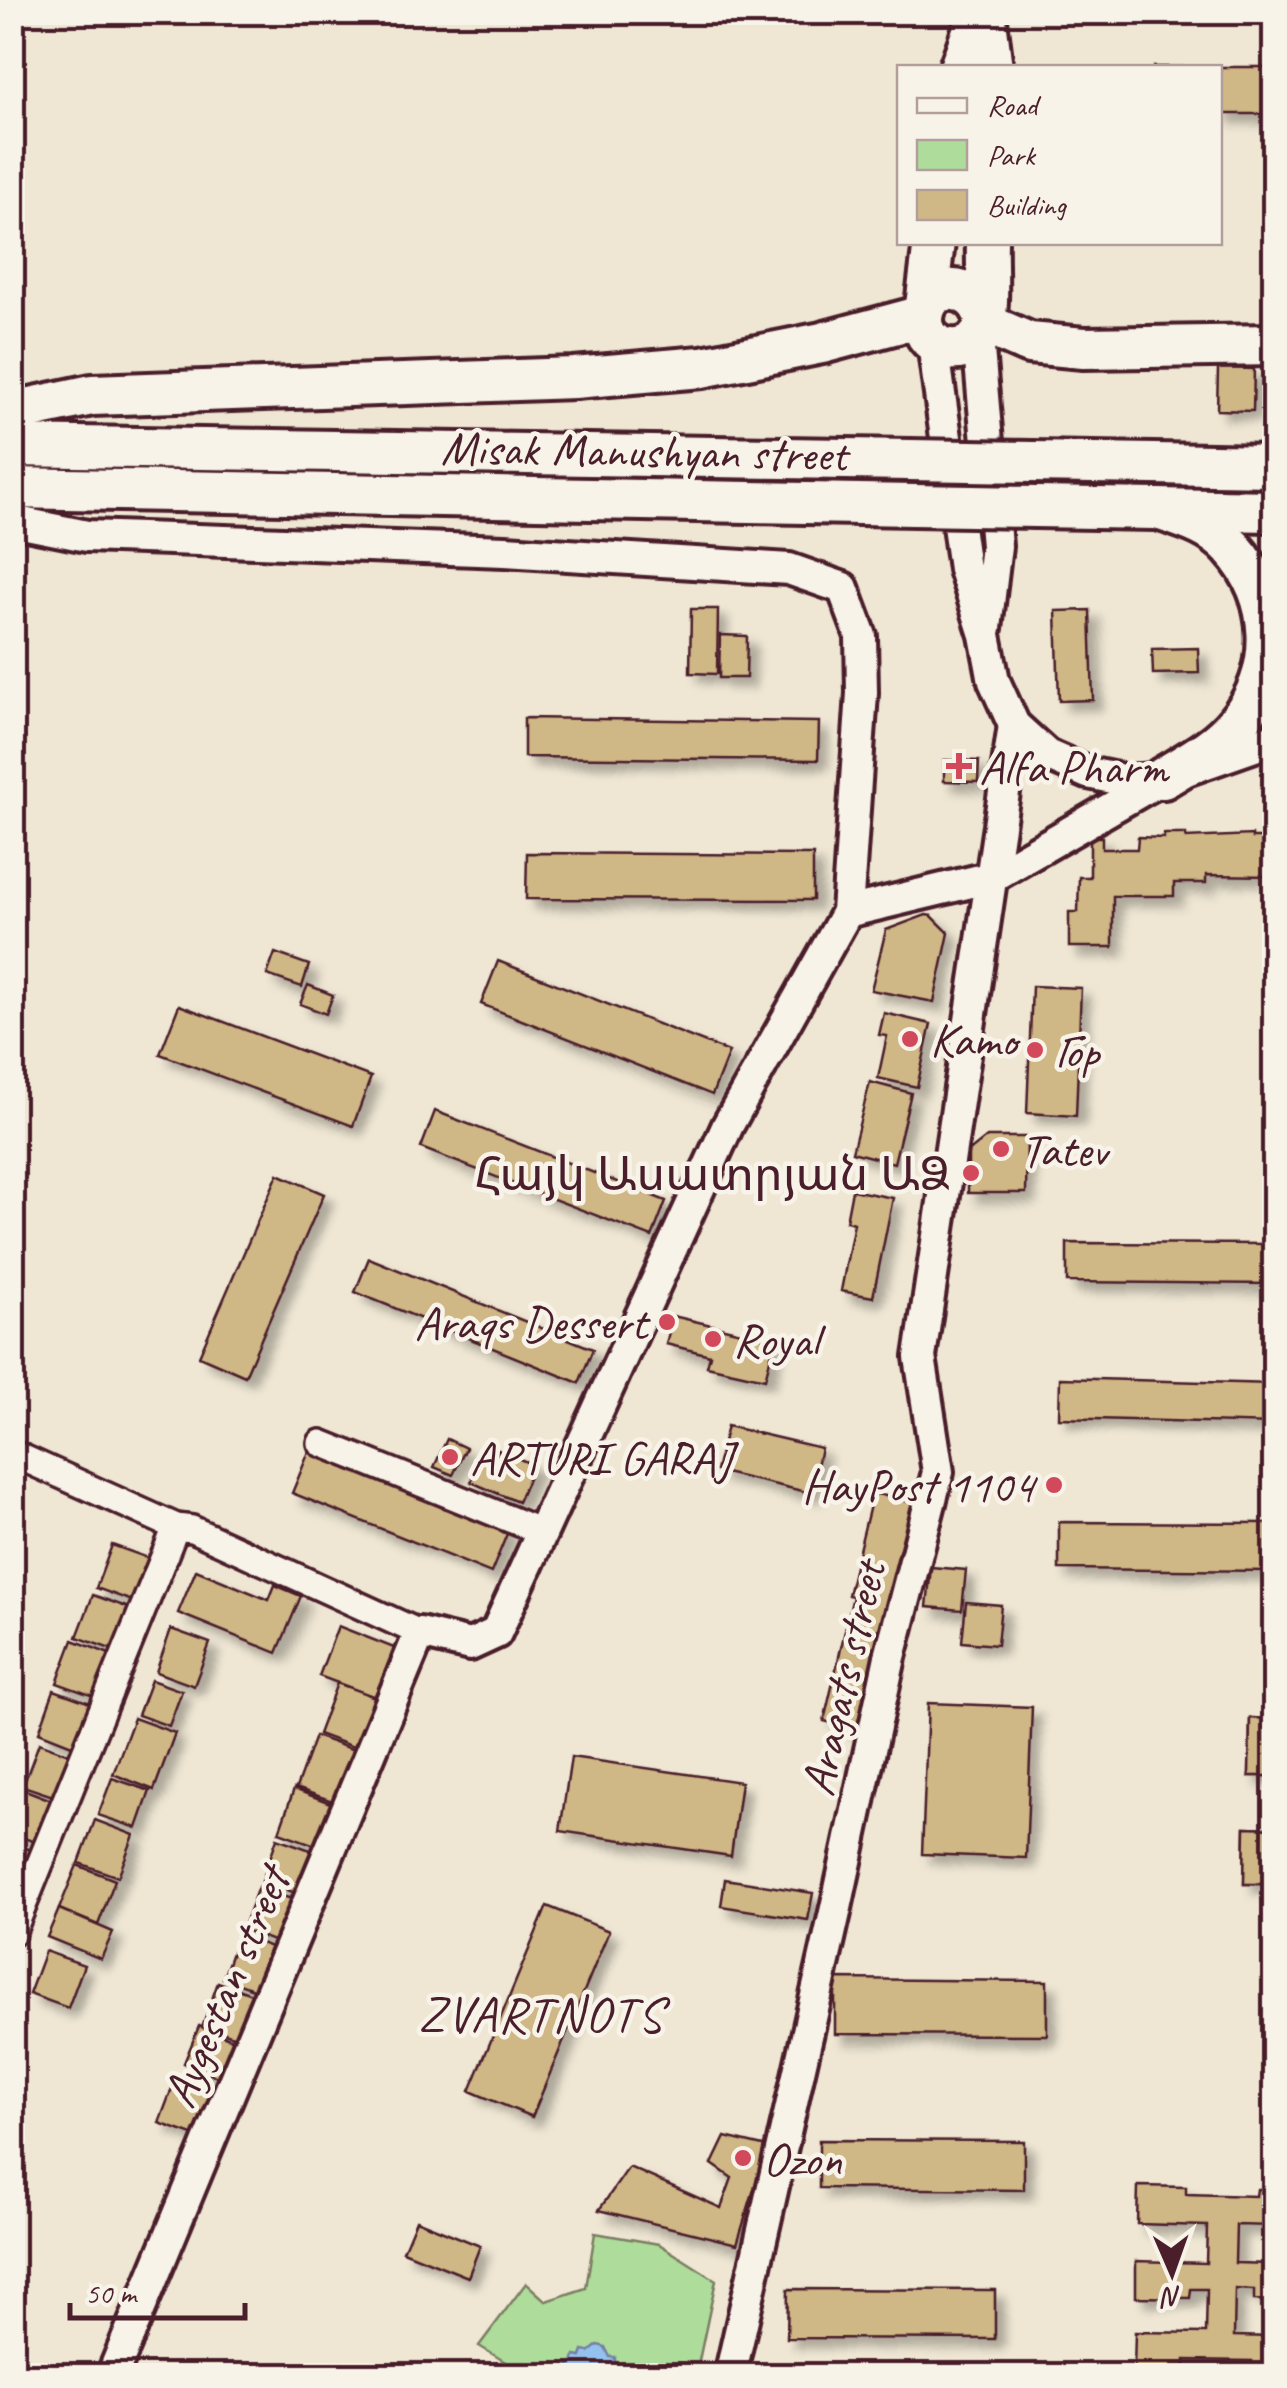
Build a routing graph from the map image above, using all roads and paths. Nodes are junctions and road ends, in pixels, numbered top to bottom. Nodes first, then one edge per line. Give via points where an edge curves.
1 (983, 12) edge
2 (961, 65) edge
3 (992, 65) edge
4 (934, 245) edge
5 (987, 245) edge
6 (927, 322) junction
7 (982, 329) junction
8 (1274, 345) edge
9 (12, 412) edge
10 (12, 446) edge
11 (1274, 466) edge
12 (12, 488) edge
13 (1158, 509) junction
14 (1274, 511) edge
15 (12, 521) edge
16 (985, 636) junction
17 (1014, 725) junction
18 (1274, 739) edge
19 (1163, 778) junction
20 (992, 877) junction
21 (846, 912) junction
22 (321, 1443) dead end
23 (12, 1454) edge
24 (176, 1527) junction
25 (542, 1532) junction
26 (420, 1633) junction
27 (12, 1932) edge
28 (112, 2376) edge
29 (730, 2376) edge

1 - 2 highway
1 - 3 highway
4 - 6 highway
5 - 7 highway
6 - 7 highway via 942,348 962,350
6 - 7 highway via 940,292 960,290 977,300
6 - 9 highway via 702,367 574,378 92,395
6 - 16 street via 964,569
7 - 8 highway via 1029,343 1084,348
7 - 16 street via 996,546
10 - 11 highway, Misak Manushyan street, bridge
12 - 13 highway, Misak Manushyan street, bridge
13 - 14 highway, Misak Manushyan street
13 - 19 highway via 1197,522 1230,546 1254,578 1268,617 1268,658 1256,697 1212,748
15 - 21 street via 87,536 789,569 843,588 861,636 862,693
16 - 17 street via 994,680
17 - 19 street via 1047,755 1088,773 1127,781
17 - 20 street, Aragats street
18 - 19 street
19 - 20 street
20 - 21 street
20 - 29 street, Aragats street via 920,1356 938,1472 890,1657
21 - 25 street via 728,1124
22 - 25 street
23 - 24 street
24 - 26 street
24 - 27 street
25 - 26 street via 496,1632 470,1645
26 - 28 street, Aygestan street

